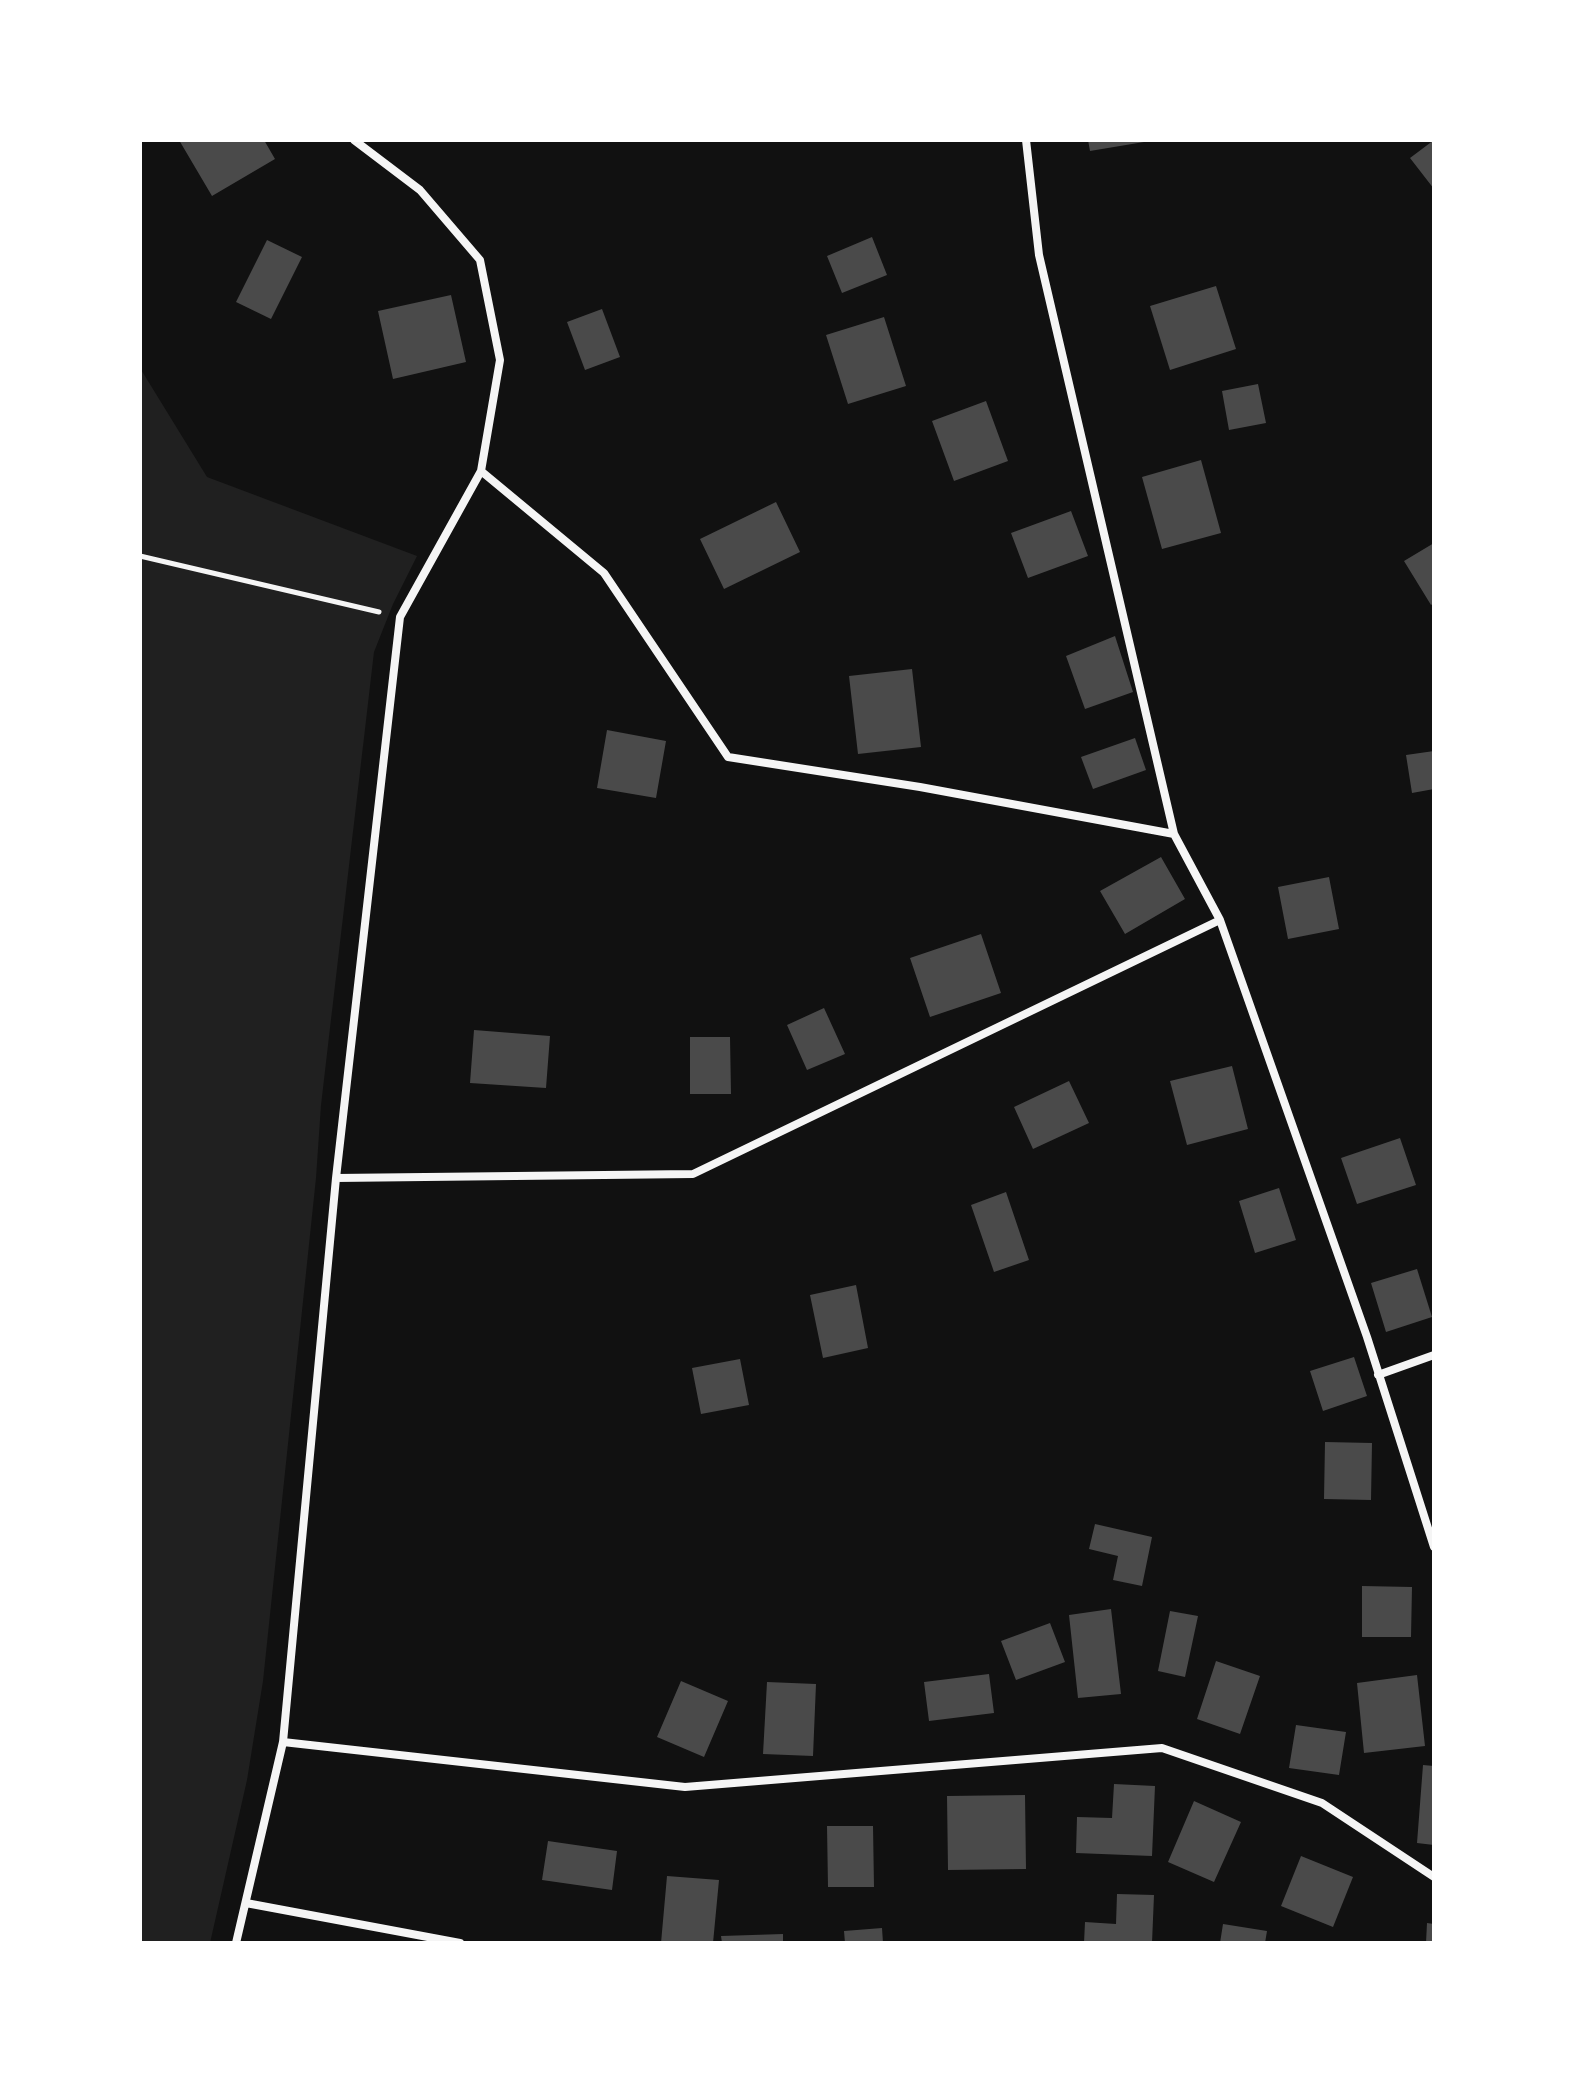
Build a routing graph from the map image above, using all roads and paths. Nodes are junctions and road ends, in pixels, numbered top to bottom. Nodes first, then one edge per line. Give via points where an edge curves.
1 (354, 140) edge
2 (1026, 140) edge
3 (481, 471) junction
4 (140, 556) edge
5 (400, 617) junction
6 (1174, 834) junction
7 (1220, 920) junction
8 (336, 1178) junction
9 (1434, 1355) edge
10 (1378, 1375) junction
11 (1434, 1547) edge
12 (283, 1742) junction
13 (1434, 1877) edge
14 (246, 1903) junction
15 (236, 1943) edge
16 (460, 1943) edge

1 - 3 street via 420,190 480,260 500,360
2 - 6 street via 1039,255
3 - 5 street
3 - 6 street via 604,573 728,757
4 - 5 path
5 - 8 street
6 - 7 street
7 - 8 street via 693,1174
7 - 10 street
8 - 12 street
9 - 10 street
10 - 11 street
12 - 13 street via 685,1787 1162,1748 1322,1803
12 - 14 street
14 - 15 street
14 - 16 street

